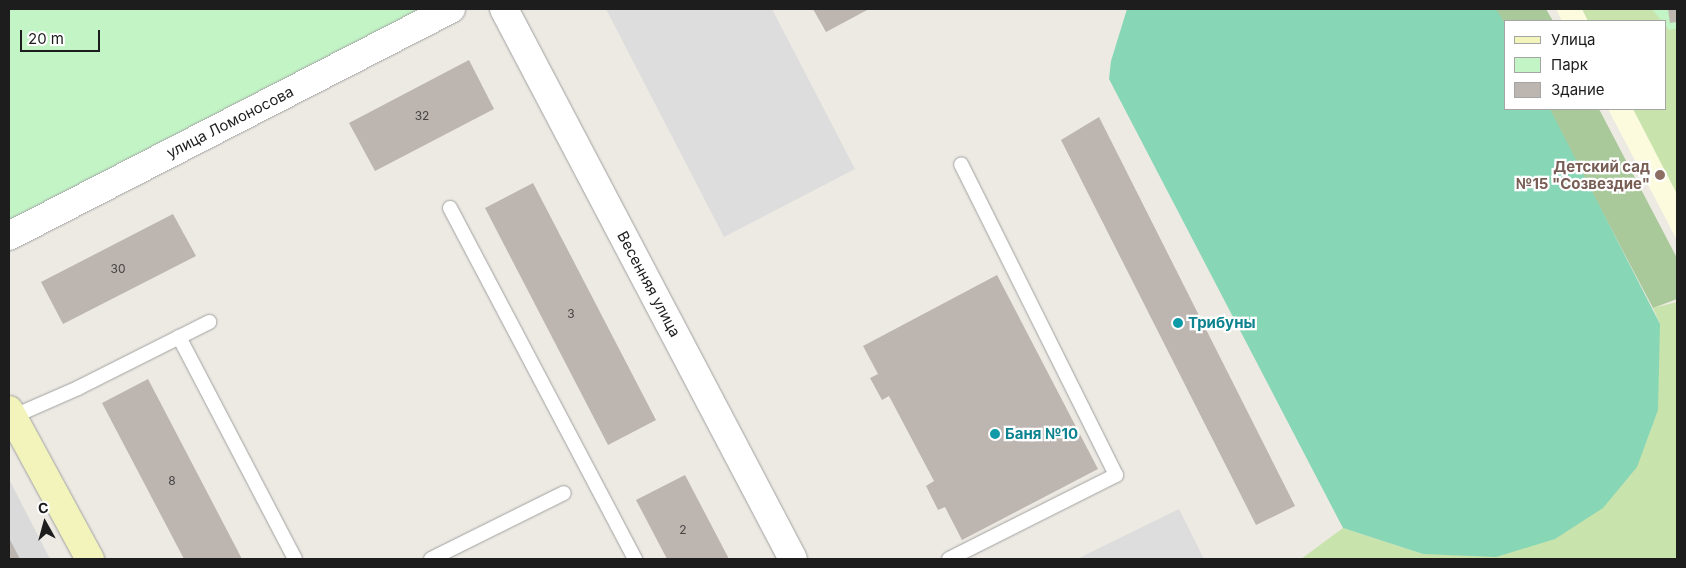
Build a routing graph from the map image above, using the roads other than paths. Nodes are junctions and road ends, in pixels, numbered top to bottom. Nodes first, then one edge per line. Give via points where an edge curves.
1 (450, 9) edge
2 (504, 9) edge
3 (961, 164) dead end
4 (450, 208) dead end
5 (9, 236) edge
6 (209, 322) dead end
7 (179, 337) junction
8 (11, 413) edge
9 (564, 493) dead end
10 (90, 559) edge
11 (295, 559) edge
12 (431, 559) edge
13 (635, 559) edge
14 (794, 559) edge
15 (949, 559) edge

1 - 5 street, улица Ломоносова
2 - 14 street, Весенняя улица
3 - 15 lane via 1116,475
4 - 13 lane
6 - 7 lane
7 - 8 lane via 78,388
7 - 11 lane
8 - 10 street
9 - 12 lane

